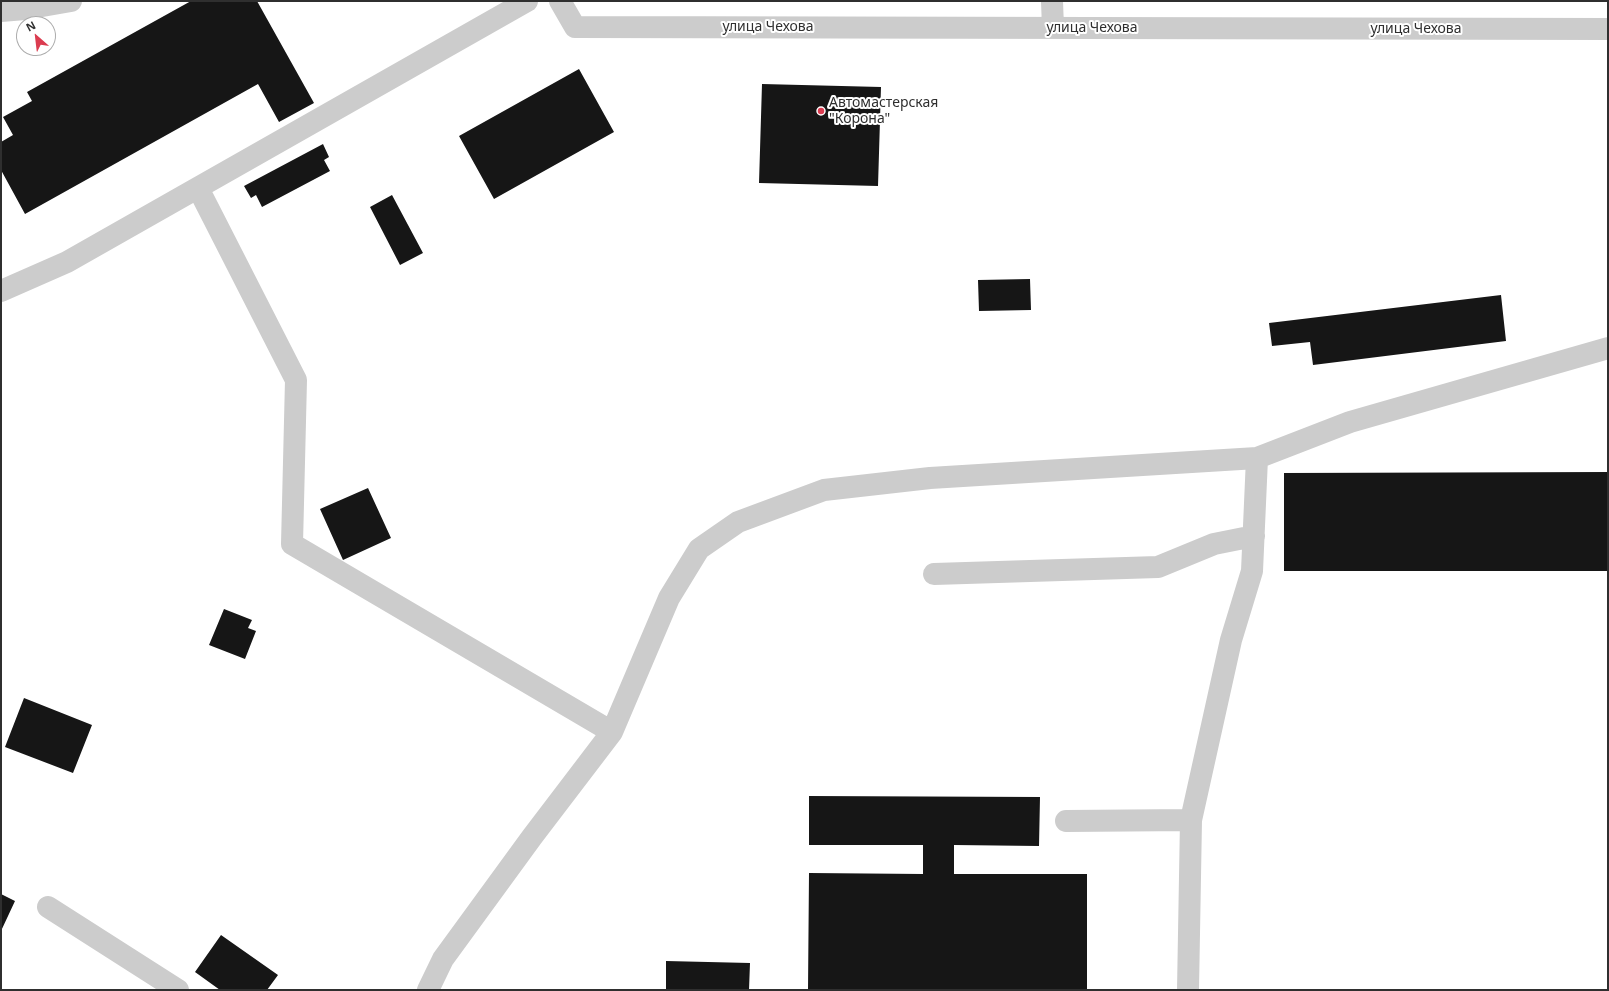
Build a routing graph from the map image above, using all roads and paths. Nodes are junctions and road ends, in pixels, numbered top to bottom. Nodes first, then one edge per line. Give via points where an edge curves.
1 (71, 1) edge
2 (527, 1) edge
3 (560, 1) edge
4 (1052, 1) edge
5 (1, 11) edge
6 (1053, 28) junction
7 (1608, 30) edge
8 (198, 188) junction
9 (1, 291) edge
10 (1608, 348) edge
11 (1257, 458) junction
12 (1254, 536) junction
13 (934, 574) dead end
14 (612, 732) junction
15 (1191, 820) junction
16 (1066, 821) dead end
17 (48, 907) dead end
18 (178, 990) edge
19 (428, 990) edge
20 (1188, 990) edge

1 - 5 street
2 - 8 street
3 - 6 street, улица Чехова via 575,27
4 - 6 street
6 - 7 street, улица Чехова
8 - 9 street via 67,262
8 - 14 street via 296,380 292,544
10 - 11 street via 1350,422
11 - 12 street
11 - 14 street via 930,478 824,490 738,522 699,548 669,598
12 - 13 street via 1214,544 1158,567
12 - 15 street via 1252,571 1231,640
14 - 19 street via 443,959
15 - 16 street
15 - 20 street
17 - 18 street

